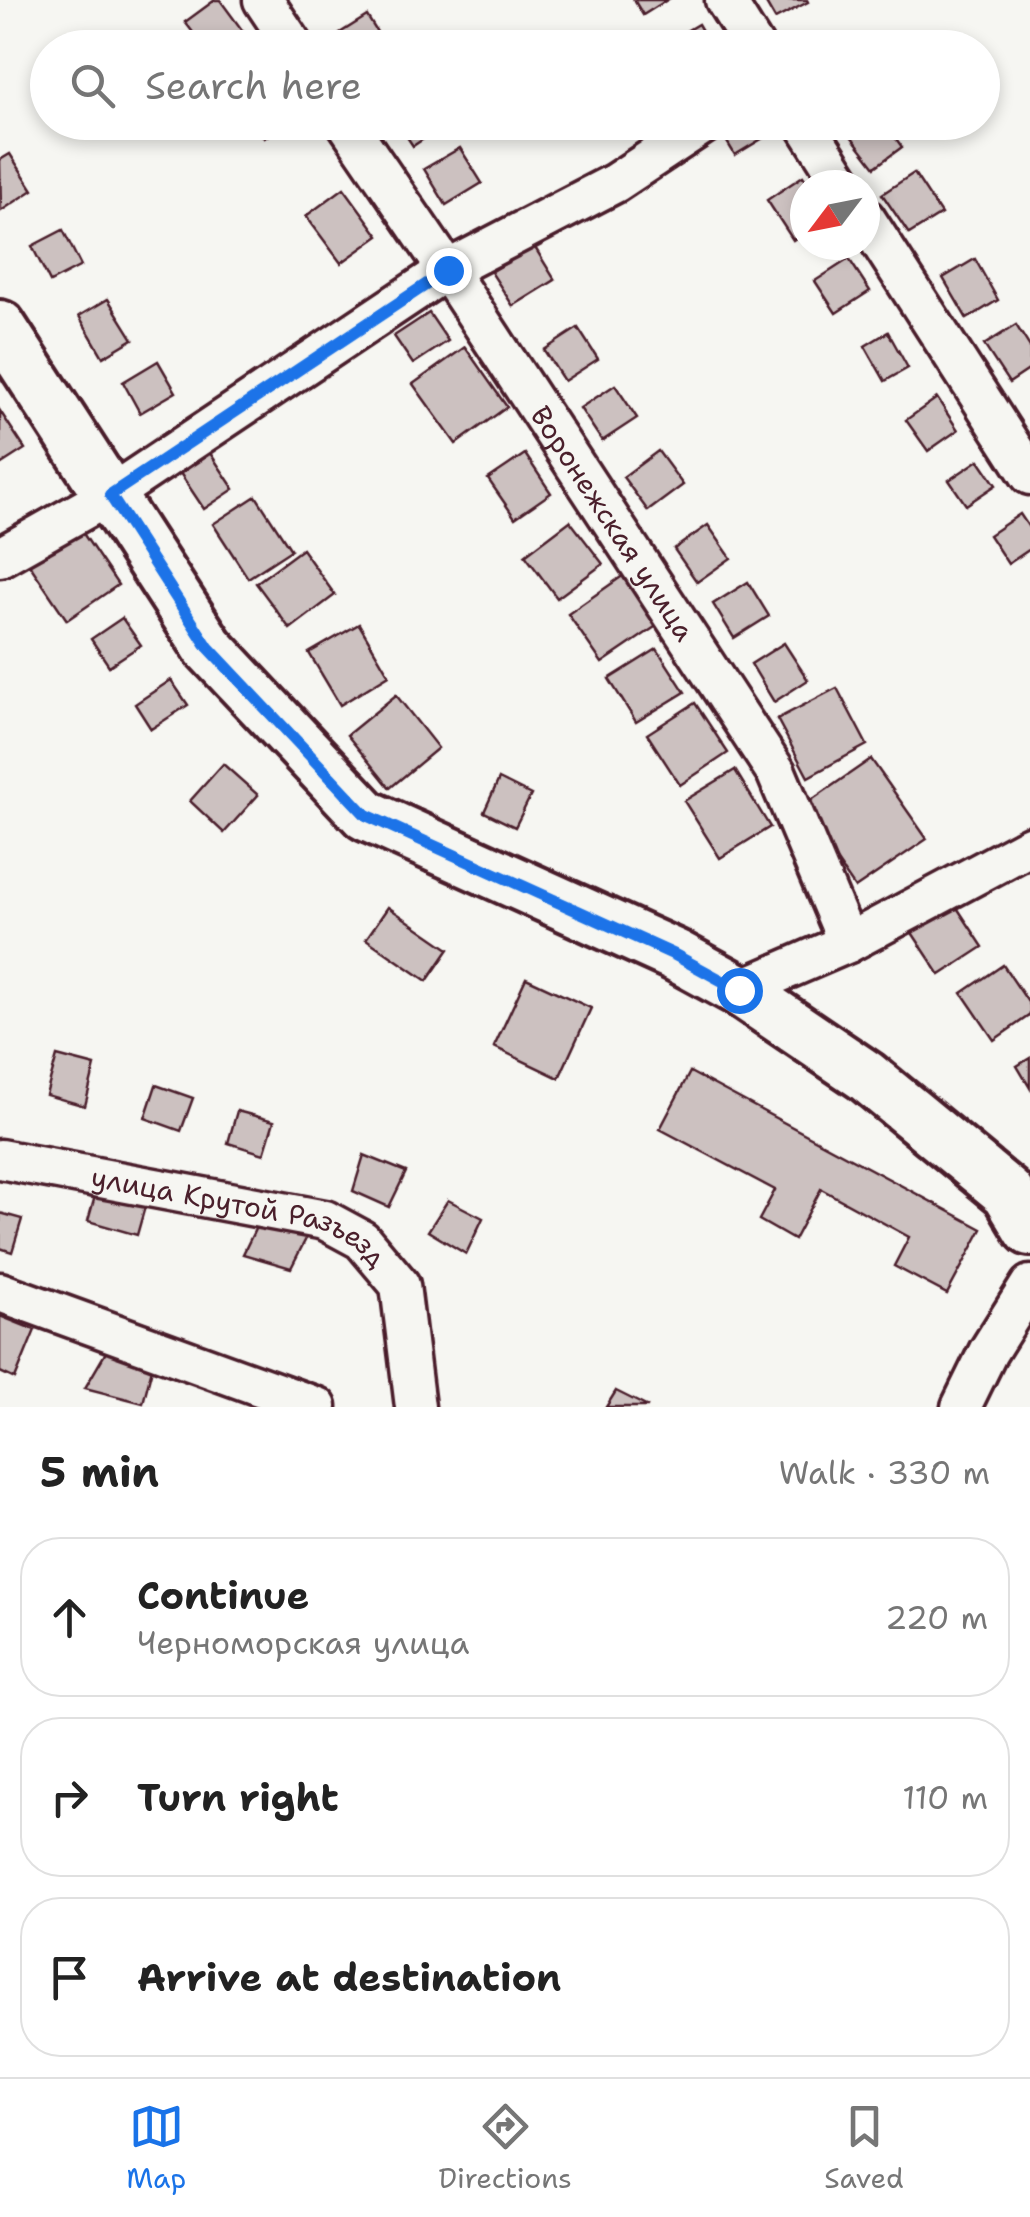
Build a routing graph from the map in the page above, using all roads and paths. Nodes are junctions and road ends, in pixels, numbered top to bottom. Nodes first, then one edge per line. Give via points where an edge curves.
1 (262, 0) edge
2 (724, 0) edge
3 (283, 30) edge
4 (743, 30) edge
5 (358, 140) edge
6 (680, 140) edge
7 (815, 140) edge
8 (834, 170) edge
9 (880, 241) edge
10 (448, 270) junction
11 (0, 326) edge
12 (1030, 475) edge
13 (110, 495) junction
14 (0, 557) edge
15 (1030, 846) edge
16 (848, 944) junction
17 (739, 990) junction
18 (0, 1159) edge
19 (1019, 1212) edge
20 (1030, 1285) edge
21 (0, 1292) edge
22 (318, 1407) edge
23 (415, 1407) edge
24 (961, 1407) edge

1 - 3 street
2 - 4 street
5 - 10 street, Воронежская улица
6 - 10 street
7 - 8 street
9 - 12 street
10 - 13 street
10 - 16 street, Воронежская улица via 776,772
11 - 13 main road
13 - 14 street
13 - 17 main road via 208,647 366,815
15 - 16 street
16 - 17 street
17 - 19 main road via 866,1076
18 - 23 street, улица Крутой Разъезд via 325,1220 362,1240 400,1285
20 - 24 street
21 - 22 street

